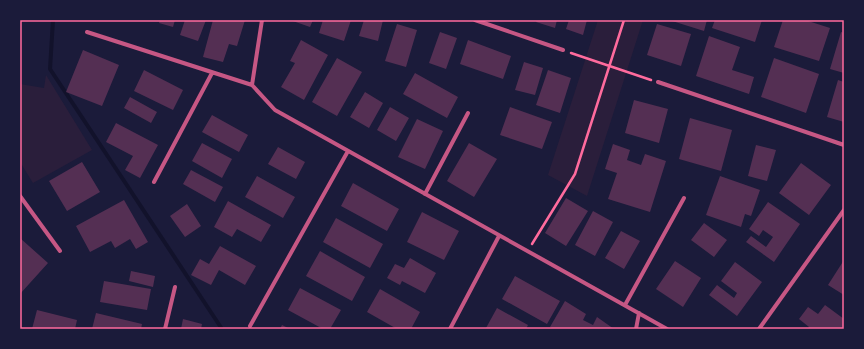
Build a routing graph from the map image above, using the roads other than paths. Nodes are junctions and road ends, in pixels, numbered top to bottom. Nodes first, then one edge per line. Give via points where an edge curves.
1 (262, 20) edge
2 (475, 20) edge
3 (87, 32) dead end
4 (563, 50) road end
5 (212, 73) junction
6 (658, 82) road end
7 (252, 85) junction
8 (468, 113) dead end
9 (844, 145) edge
10 (348, 151) junction
11 (154, 182) dead end
12 (425, 194) junction
13 (20, 196) edge
14 (684, 198) dead end
15 (844, 210) edge
16 (499, 236) junction
17 (60, 251) dead end
18 (175, 287) dead end
19 (625, 305) junction
20 (639, 313) junction
21 (250, 326) dead end
22 (165, 329) edge
23 (450, 329) edge
24 (636, 329) edge
25 (667, 329) edge
26 (759, 329) edge

1 - 7 street
2 - 4 street
3 - 5 street
5 - 7 street
5 - 11 street
6 - 9 street
7 - 10 street via 275,110
8 - 12 street
10 - 12 street
10 - 21 street
12 - 16 street
13 - 17 street
14 - 19 street
15 - 26 street
16 - 19 street
16 - 23 street
18 - 22 street
19 - 20 street
20 - 24 street
20 - 25 street

